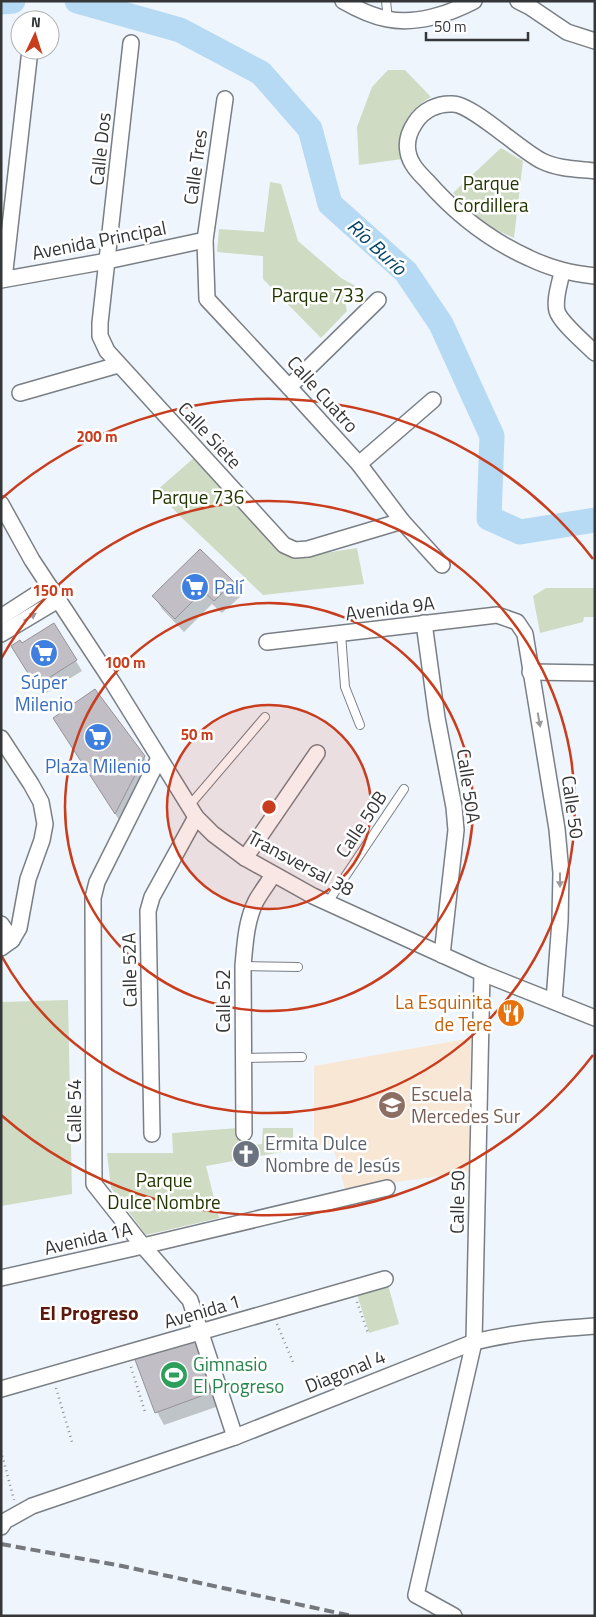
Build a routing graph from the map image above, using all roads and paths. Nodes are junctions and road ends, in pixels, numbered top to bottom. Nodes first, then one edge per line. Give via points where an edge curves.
1 (343, 1) edge
2 (386, 1) edge
3 (474, 1) edge
4 (527, 3) edge
5 (388, 20) junction
6 (595, 41) edge
7 (132, 43) dead end
8 (29, 60) edge
9 (225, 99) dead end
10 (595, 171) edge
11 (205, 240) junction
12 (107, 261) junction
13 (562, 272) junction
14 (595, 276) edge
15 (3, 279) edge
16 (378, 300) dead end
17 (595, 353) edge
18 (118, 365) junction
19 (289, 386) junction
20 (20, 393) dead end
21 (433, 400) dead end
22 (359, 464) junction
23 (1, 504) edge
24 (402, 521) junction
25 (442, 566) dead end
26 (49, 586) junction
27 (58, 600) junction
28 (1, 617) edge
29 (517, 622) joint
30 (424, 623) junction
31 (1, 634) edge
32 (340, 634) junction
33 (267, 642) dead end
34 (530, 672) junction
35 (595, 673) edge
36 (265, 718) dead end
37 (360, 725) dead end
38 (1, 738) edge
39 (317, 753) dead end
40 (159, 758) junction
41 (404, 789) dead end
42 (192, 811) junction
43 (246, 858) junction
44 (273, 875) junction
45 (328, 902) junction
46 (1, 924) edge
47 (6, 944) edge
48 (442, 955) junction
49 (243, 966) junction
50 (298, 967) dead end
51 (482, 973) junction
52 (554, 1001) junction
53 (595, 1018) edge
54 (302, 1057) dead end
55 (244, 1058) junction
56 (244, 1133) dead end
57 (152, 1134) dead end
58 (387, 1188) dead end
59 (143, 1246) junction
60 (1, 1278) edge
61 (385, 1280) dead end
62 (353, 1288) junction
63 (272, 1311) junction
64 (595, 1326) edge
65 (200, 1332) junction
66 (368, 1333) dead end
67 (474, 1342) junction
68 (127, 1353) junction
69 (293, 1362) dead end
70 (52, 1374) junction
71 (1, 1389) edge
72 (145, 1412) dead end
73 (235, 1436) junction
74 (72, 1442) dead end
75 (1, 1451) edge
76 (8, 1521) edge
77 (454, 1616) edge

1 - 5 street
2 - 5 lane
3 - 5 street via 426,18
4 - 6 street via 567,32
7 - 12 street, Calle Dos
8 - 15 street
9 - 11 street, Calle Tres
10 - 13 street via 543,162 474,113 455,104 425,111 409,135 408,153 414,167 469,223 528,258
11 - 12 street, Avenida Principal
11 - 19 street, Calle Cuatro via 207,299
12 - 15 street, Avenida Principal
12 - 18 street, Calle Siete via 100,336 106,351
13 - 14 street
13 - 17 street via 557,312
16 - 19 street
18 - 20 street
18 - 24 street, Calle Siete via 284,545 295,550 308,549
19 - 22 street, Calle Cuatro
21 - 22 street
22 - 24 street, Calle Cuatro
23 - 26 street, Transversal 38
24 - 25 street, Calle Cuatro
26 - 27 street, Transversal 38
26 - 28 street
31 -> 27 street
27 - 40 street, Transversal 38
29 - 30 street, Avenida 9A via 497,615
29 - 34 street, Calle 50 via 525,634
30 - 32 street, Avenida 9A
30 - 48 street, Calle 50A via 456,830
32 - 33 street, Avenida 9A
32 - 37 lane via 345,687
34 - 35 street
34 -> 52 street, Calle 50 via 557,829 560,921
36 - 42 lane
38 - 47 street via 32,784 41,802 45,824 28,879 19,928
39 - 43 street
40 - 42 street, Transversal 38
40 - 59 street, Calle 54 via 97,882 93,898 94,1184
41 - 45 lane, Calle 50B
42 - 43 street, Transversal 38 via 213,834
42 - 57 street, Calle 52A via 148,911
43 - 44 street, Transversal 38
44 - 45 street, Transversal 38
44 - 49 street, Calle 52 via 256,901 248,921
45 - 48 street, Transversal 38
46 - 47 street
48 - 51 street, Transversal 38
49 - 50 lane
49 - 55 street, Calle 52
51 - 52 street, Transversal 38
51 - 67 street, Calle 50
52 - 53 street, Transversal 38
54 - 55 lane
55 - 56 street, Calle 52
58 - 59 street, Avenida 1A
59 - 60 street, Avenida 1A
59 - 65 street, Calle 54 via 190,1300
61 - 62 street, Avenida 1
62 - 63 street, Avenida 1
62 - 66 path
63 - 65 street, Avenida 1
63 - 69 path
64 - 67 street, Diagonal 4 via 507,1334
65 - 68 street, Avenida 1
65 - 73 street, Calle 54
67 - 73 street, Diagonal 4
67 - 77 street, Calle 50 via 416,1595
68 - 70 street, Avenida 1
68 - 72 path
70 - 71 street, Avenida 1
70 - 74 path
73 - 76 street, Diagonal 4 via 32,1506
75 - 76 path

